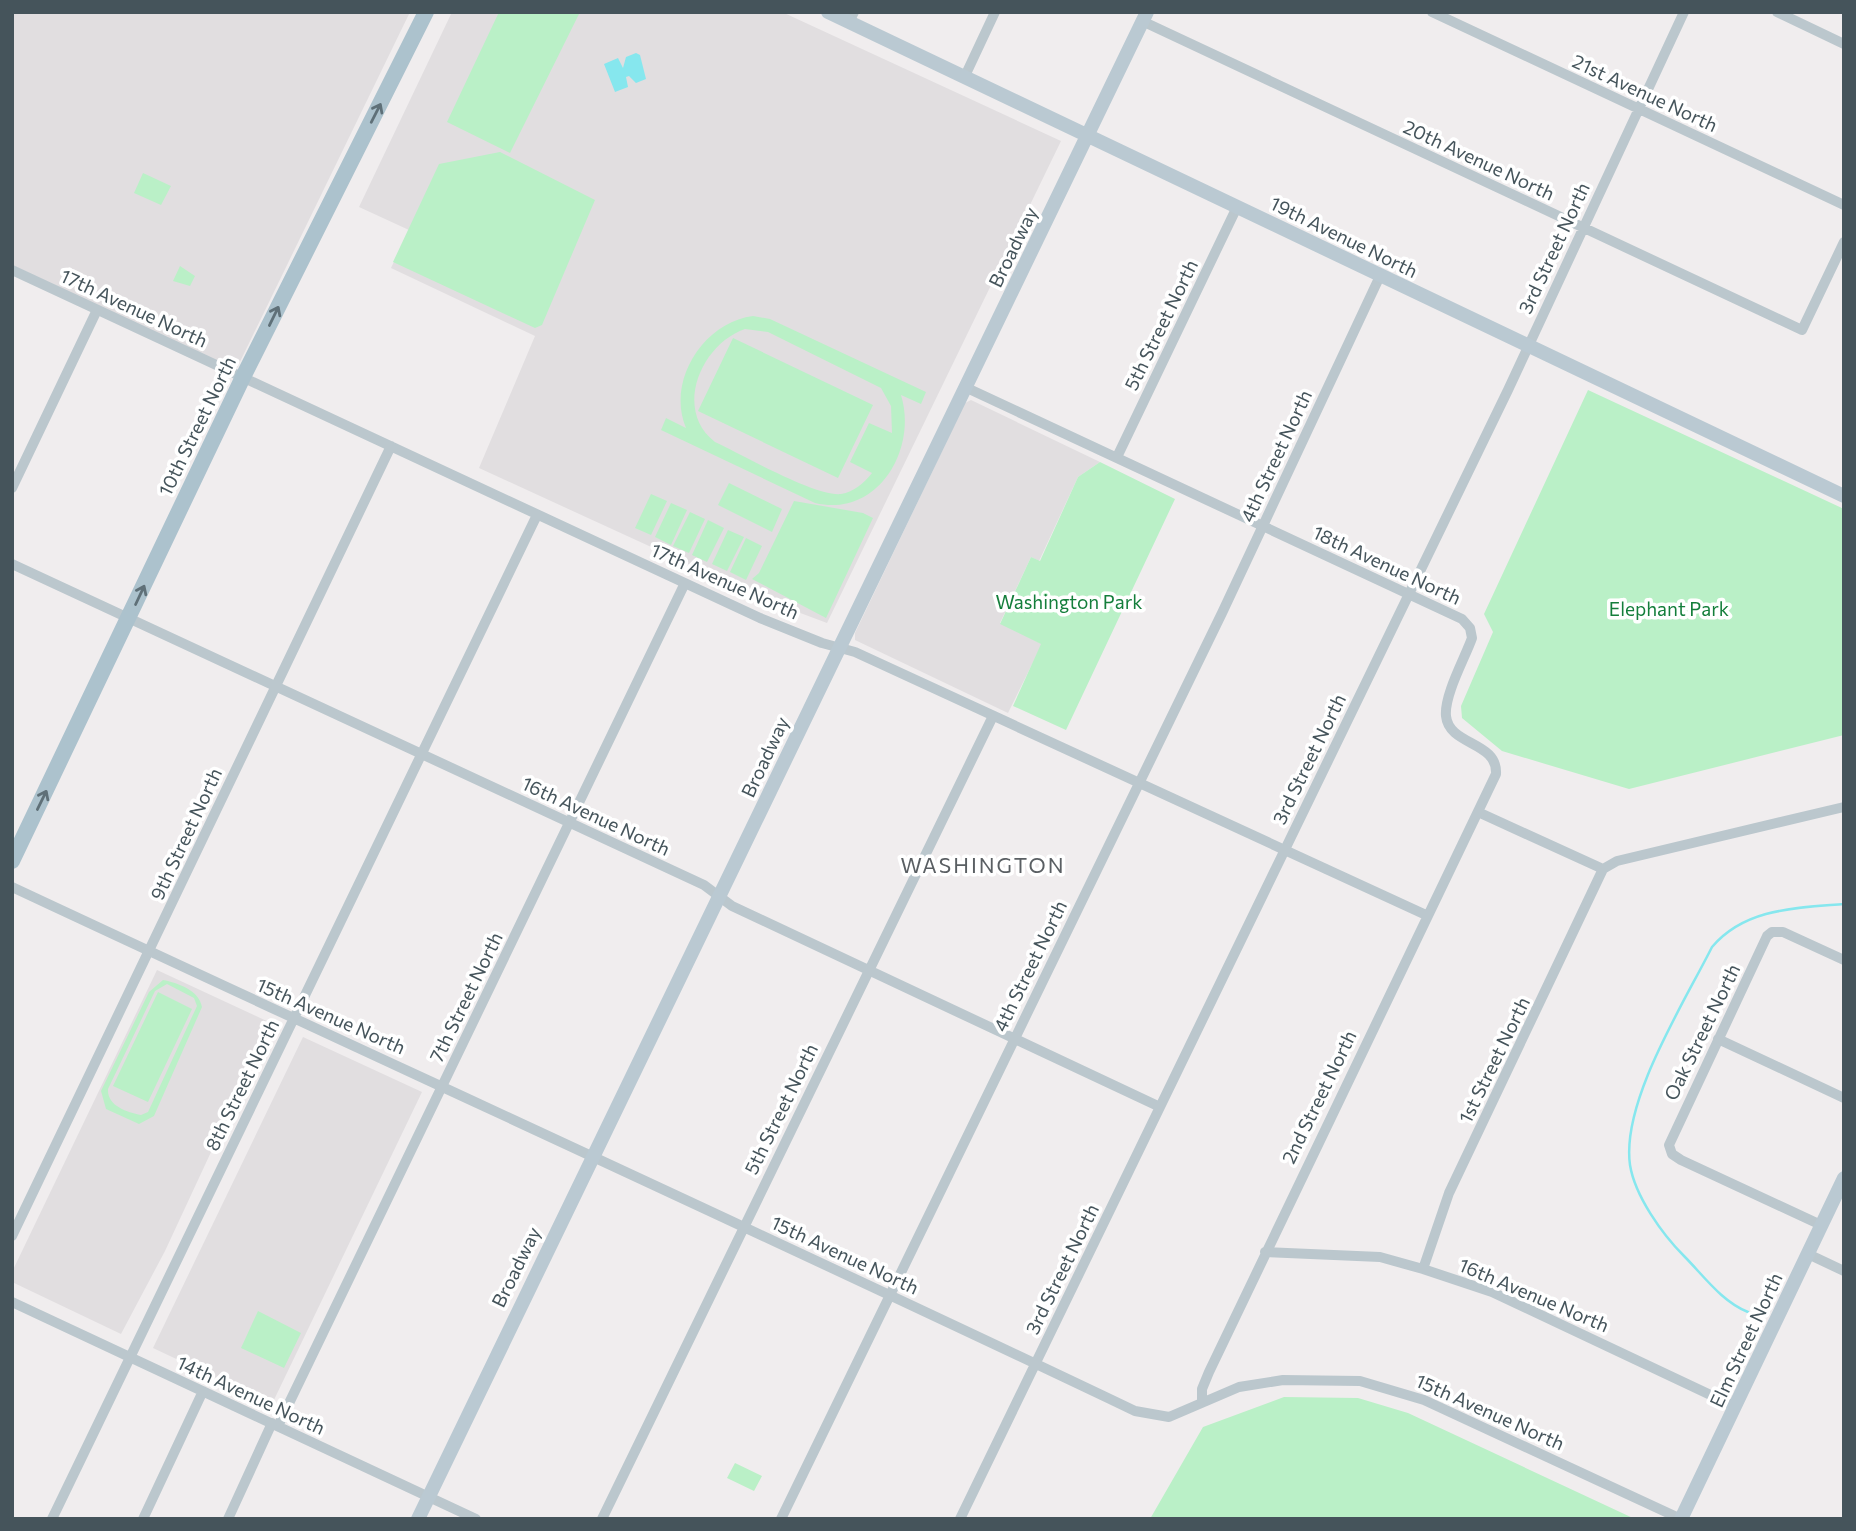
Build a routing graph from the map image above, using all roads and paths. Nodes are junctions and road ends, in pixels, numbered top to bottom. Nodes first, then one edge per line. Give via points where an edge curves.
1 (426, 12) edge
2 (828, 12) edge
3 (995, 12) edge
4 (1432, 12) edge
5 (1685, 12) edge
6 (1777, 12) edge
7 (852, 17) edge
8 (1144, 17) edge
9 (1844, 44) edge
10 (965, 76) junction
11 (1637, 109) junction
12 (1088, 134) junction
13 (1844, 205) edge
14 (1237, 207) junction
15 (1583, 228) junction
16 (1844, 242) edge
17 (12, 270) edge
18 (1380, 276) junction
19 (97, 310) junction
20 (1528, 346) junction
21 (243, 377) junction
22 (967, 388) junction
23 (391, 446) junction
24 (1117, 457) junction
25 (12, 488) edge
26 (1844, 496) edge
27 (537, 515) junction
28 (1262, 526) junction
29 (12, 564) edge
30 (685, 583) junction
31 (1408, 594) junction
32 (129, 619) junction
33 (839, 647) junction
34 (275, 686) junction
35 (993, 716) junction
36 (422, 754) junction
37 (1139, 783) junction
38 (1844, 807) edge
39 (1478, 812) junction
40 (570, 823) junction
41 (1284, 850) junction
42 (12, 862) edge
43 (1603, 869) junction
44 (12, 887) edge
45 (719, 898) junction
46 (1426, 915) junction
47 (150, 952) junction
48 (1844, 960) edge
49 (868, 970) junction
50 (294, 1018) junction
51 (1014, 1039) junction
52 (1718, 1039) junction
53 (442, 1085) junction
54 (1844, 1098) edge
55 (1160, 1107) junction
56 (591, 1155) junction
57 (1844, 1178) edge
58 (1821, 1225) junction
59 (744, 1227) junction
60 (12, 1236) edge
61 (1265, 1252) junction
62 (1808, 1254) junction
63 (1423, 1269) junction
64 (1844, 1271) edge
65 (889, 1295) junction
66 (12, 1302) edge
67 (132, 1358) junction
68 (1036, 1363) junction
69 (203, 1391) junction
70 (1202, 1401) junction
71 (1736, 1407) junction
72 (275, 1425) junction
73 (429, 1496) junction
74 (52, 1519) edge
75 (143, 1519) edge
76 (228, 1519) edge
77 (418, 1519) edge
78 (476, 1519) edge
79 (602, 1519) edge
80 (781, 1519) edge
81 (960, 1519) edge
82 (1681, 1519) edge

21 -> 1 main road, 10th Street North
2 - 7 street, 19th Avenue North
3 - 10 street
4 - 11 street, 21st Avenue North
5 - 11 street, 3rd Street North
6 - 9 street
7 - 10 street, 19th Avenue North
8 - 12 street, Broadway
8 - 15 street, 20th Avenue North
10 - 12 street, 19th Avenue North
11 - 13 street, 21st Avenue North
11 - 15 street, 3rd Street North
12 - 14 street, 19th Avenue North
12 - 22 street, Broadway
14 - 18 street, 19th Avenue North
14 - 24 street, 5th Street North
15 - 16 street, 20th Avenue North via 1802,330
15 - 20 street, 3rd Street North
17 - 19 street, 17th Avenue North
18 - 20 street, 19th Avenue North
18 - 28 street, 4th Street North
19 - 21 street, 17th Avenue North
19 - 25 street
20 - 26 street, 19th Avenue North
20 - 31 street, 3rd Street North
21 - 23 street, 17th Avenue North
32 -> 21 main road, 10th Street North
22 - 24 street, 18th Avenue North
22 - 33 street, Broadway
23 - 27 street, 17th Avenue North
23 - 34 street, 9th Street North
24 - 28 street, 18th Avenue North
27 - 30 street, 17th Avenue North
27 - 36 street, 8th Street North
28 - 31 street, 18th Avenue North
28 - 37 street, 4th Street North
29 - 32 street, 16th Avenue North
30 - 33 street, 17th Avenue North via 760,618
30 - 40 street, 7th Street North
31 - 39 street, 18th Avenue North via 1462,619 1471,628 1472,638 1446,704 1446,718 1457,734 1495,761 1496,774
31 - 41 street, 3rd Street North
32 - 34 street, 16th Avenue North
42 -> 32 main road, 10th Street North
33 - 35 street, 17th Avenue North
33 - 45 street, Broadway
34 - 36 street, 16th Avenue North
34 - 47 street, 9th Street North
35 - 37 street, 17th Avenue North
35 - 49 street, 5th Street North
36 - 40 street, 16th Avenue North
36 - 50 street, 8th Street North
37 - 41 street, 17th Avenue North
37 - 51 street, 4th Street North
38 - 43 street via 1617,861
39 - 43 street
39 - 46 street, 2nd Street North
40 - 45 street, 16th Avenue North via 704,885
40 - 53 street, 7th Street North
41 - 46 street, 17th Avenue North
41 - 55 street, 3rd Street North
43 - 63 street, 1st Street North via 1449,1194
44 - 47 street, 15th Avenue North
45 - 49 street, 16th Avenue North
45 - 56 street, Broadway
46 - 61 street, 2nd Street North
47 - 50 street, 15th Avenue North
47 - 60 street, 9th Street North
48 - 52 street, Oak Street North via 1783,932 1772,932
49 - 51 street, 16th Avenue North
49 - 59 street, 5th Street North
50 - 53 street, 15th Avenue North
50 - 67 street, 8th Street North
51 - 55 street, 16th Avenue North
51 - 65 street, 4th Street North
52 - 54 street
52 - 58 street, Oak Street North via 1670,1139 1670,1150 1681,1160
53 - 56 street, 15th Avenue North
53 - 72 street, 7th Street North
55 - 68 street, 3rd Street North
56 - 59 street, 15th Avenue North
56 - 73 street, Broadway
57 - 58 street, Elm Street North
58 - 62 street, Elm Street North
59 - 65 street, 15th Avenue North
59 - 79 street, 5th Street North
61 - 63 street, 16th Avenue North via 1380,1257
61 - 70 street, 2nd Street North via 1209,1371
62 - 64 street
62 - 71 street, Elm Street North
63 - 71 street, 16th Avenue North via 1492,1292
65 - 68 street, 15th Avenue North
65 - 80 street, 4th Street North
66 - 67 street, 14th Avenue North
67 - 69 street, 14th Avenue North
67 - 74 street, 8th Street North
68 - 70 street, 15th Avenue North via 1155,1417 1169,1417
68 - 81 street, 3rd Street North
69 - 72 street, 14th Avenue North
69 - 75 street
70 - 82 street, 15th Avenue North via 1239,1387 1283,1380 1360,1381 1424,1400
71 - 82 street, Elm Street North
72 - 73 street, 14th Avenue North
72 - 76 street, 7th Street North
73 - 77 street, Broadway
73 - 78 street, 14th Avenue North

